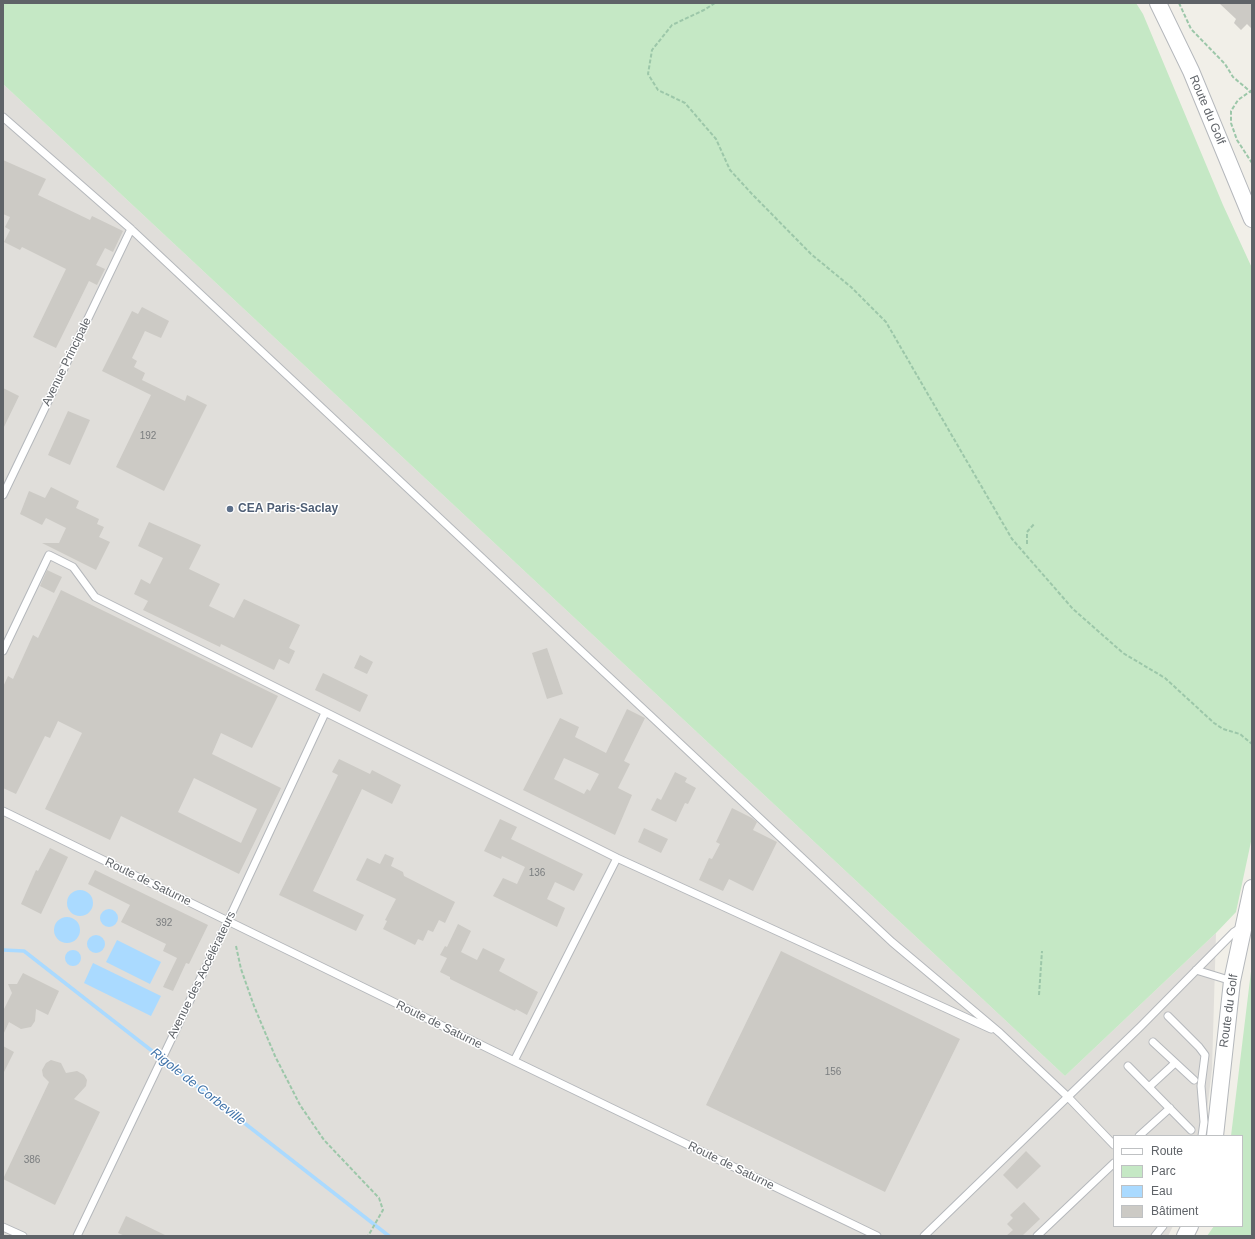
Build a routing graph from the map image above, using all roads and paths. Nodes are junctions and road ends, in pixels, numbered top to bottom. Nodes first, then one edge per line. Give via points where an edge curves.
1 (715, 3) edge
2 (1158, 3) edge
3 (1179, 3) edge
4 (1251, 92) edge
5 (3, 117) edge
6 (1252, 162) edge
7 (1252, 219) edge
8 (131, 229) junction
9 (3, 495) edge
10 (1035, 523) dead end
11 (1027, 544) dead end
12 (3, 651) edge
13 (325, 712) junction
14 (1252, 744) edge
15 (3, 811) edge
16 (617, 858) junction
17 (1252, 888) edge
18 (228, 921) junction
19 (1244, 926) junction
20 (236, 946) dead end
21 (1042, 951) dead end
22 (1196, 970) junction
23 (1232, 981) junction
24 (1039, 995) dead end
25 (1168, 1016) dead end
26 (1000, 1033) junction
27 (1153, 1042) dead end
28 (514, 1061) junction
29 (1175, 1063) junction
30 (1128, 1066) dead end
31 (1194, 1080) dead end
32 (1149, 1087) junction
33 (1067, 1096) junction
34 (1170, 1108) junction
35 (1191, 1130) dead end
36 (1140, 1135) edge
37 (1202, 1135) edge
38 (1215, 1135) edge
39 (1113, 1144) edge
40 (1113, 1164) edge
41 (3, 1227) edge
42 (1162, 1227) edge
43 (1190, 1227) edge
44 (23, 1236) edge
45 (77, 1236) edge
46 (368, 1236) edge
47 (877, 1236) edge
48 (924, 1236) edge
49 (1037, 1236) edge
50 (1155, 1236) edge
51 (1185, 1236) edge

1 - 14 path via 672,25 652,50 648,74 658,90 685,103 716,139 730,170 752,194 811,254 851,287 886,322 1012,539 1073,609 1123,653 1165,678 1214,724 1240,734
2 - 7 street, Route du Golf via 1190,71
3 - 4 path via 1191,29 1225,64 1233,77
4 - 6 path via 1238,100 1231,112 1231,123 1237,140
5 - 8 lane
8 - 9 lane, Avenue Principale
8 - 26 lane via 892,942
10 - 11 path via 1027,532
12 - 13 lane via 49,555 73,567 95,597
13 - 16 lane
13 - 18 lane, Avenue des Accélérateurs
15 - 18 lane, Route de Saturne
16 - 26 lane
16 - 28 lane
17 - 19 street, Route du Golf
18 - 28 lane, Route de Saturne
18 - 45 lane, Avenue des Accélérateurs
19 - 22 lane via 1234,932
19 - 23 street, Route du Golf
20 - 46 path via 254,1006 275,1056 300,1105 324,1140 379,1198 383,1210
21 - 24 path
22 - 23 lane
22 - 33 lane
23 - 38 street, Route du Golf
25 - 37 lane via 1205,1055 1201,1086 1204,1122
26 - 33 lane
27 - 29 lane
28 - 47 lane, Route de Saturne
29 - 31 lane
29 - 32 lane
30 - 32 lane
32 - 34 lane
33 - 39 lane
33 - 48 lane
34 - 35 lane
34 - 36 lane
40 - 49 lane
41 - 44 lane
42 - 50 lane
43 - 51 street

